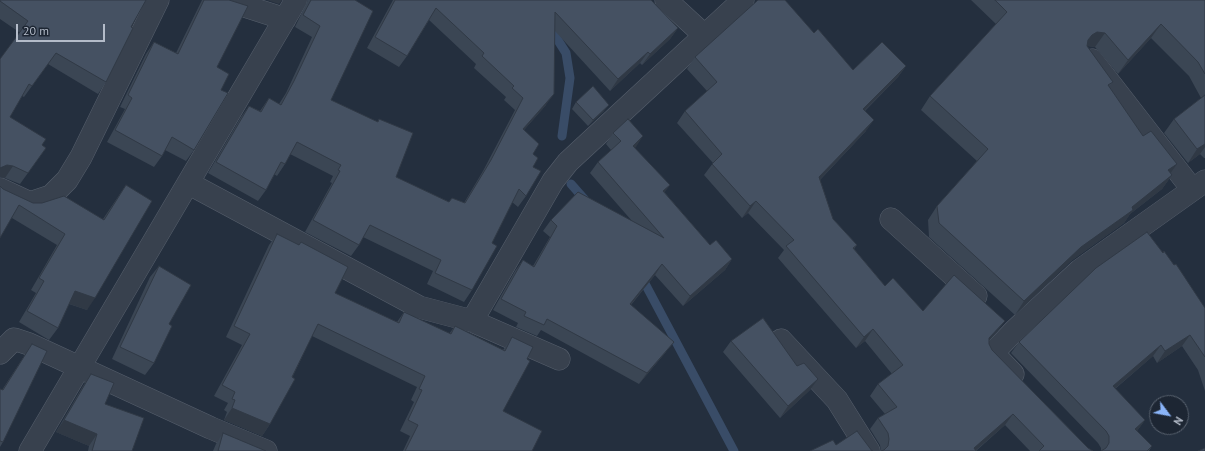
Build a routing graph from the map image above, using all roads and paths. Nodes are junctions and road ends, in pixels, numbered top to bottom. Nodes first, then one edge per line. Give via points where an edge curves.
1 (158, 0) edge
2 (226, 0) edge
3 (296, 0) edge
4 (666, 0) edge
5 (743, 0) edge
6 (285, 19) junction
7 (704, 35) junction
8 (1090, 58) edge
9 (188, 184) junction
10 (1202, 184) edge
11 (0, 188) edge
12 (891, 219) dead end
13 (472, 321) junction
14 (1014, 331) junction
15 (781, 340) edge
16 (0, 353) edge
17 (559, 359) dead end
18 (79, 368) junction
19 (1025, 386) edge
20 (30, 451) edge
21 (266, 451) edge
22 (869, 451) edge

1 - 11 street via 81,157 67,180 51,196 30,203
2 - 6 street
3 - 6 street
4 - 7 street
5 - 7 street
6 - 9 street
7 - 13 street via 568,162 553,181
8 - 10 street
9 - 13 street via 419,307
9 - 18 street
10 - 14 street via 1080,270
12 - 14 street
13 - 17 street
14 - 19 street via 993,353
15 - 22 street via 837,400
16 - 18 street via 14,339
18 - 20 street
18 - 21 street

